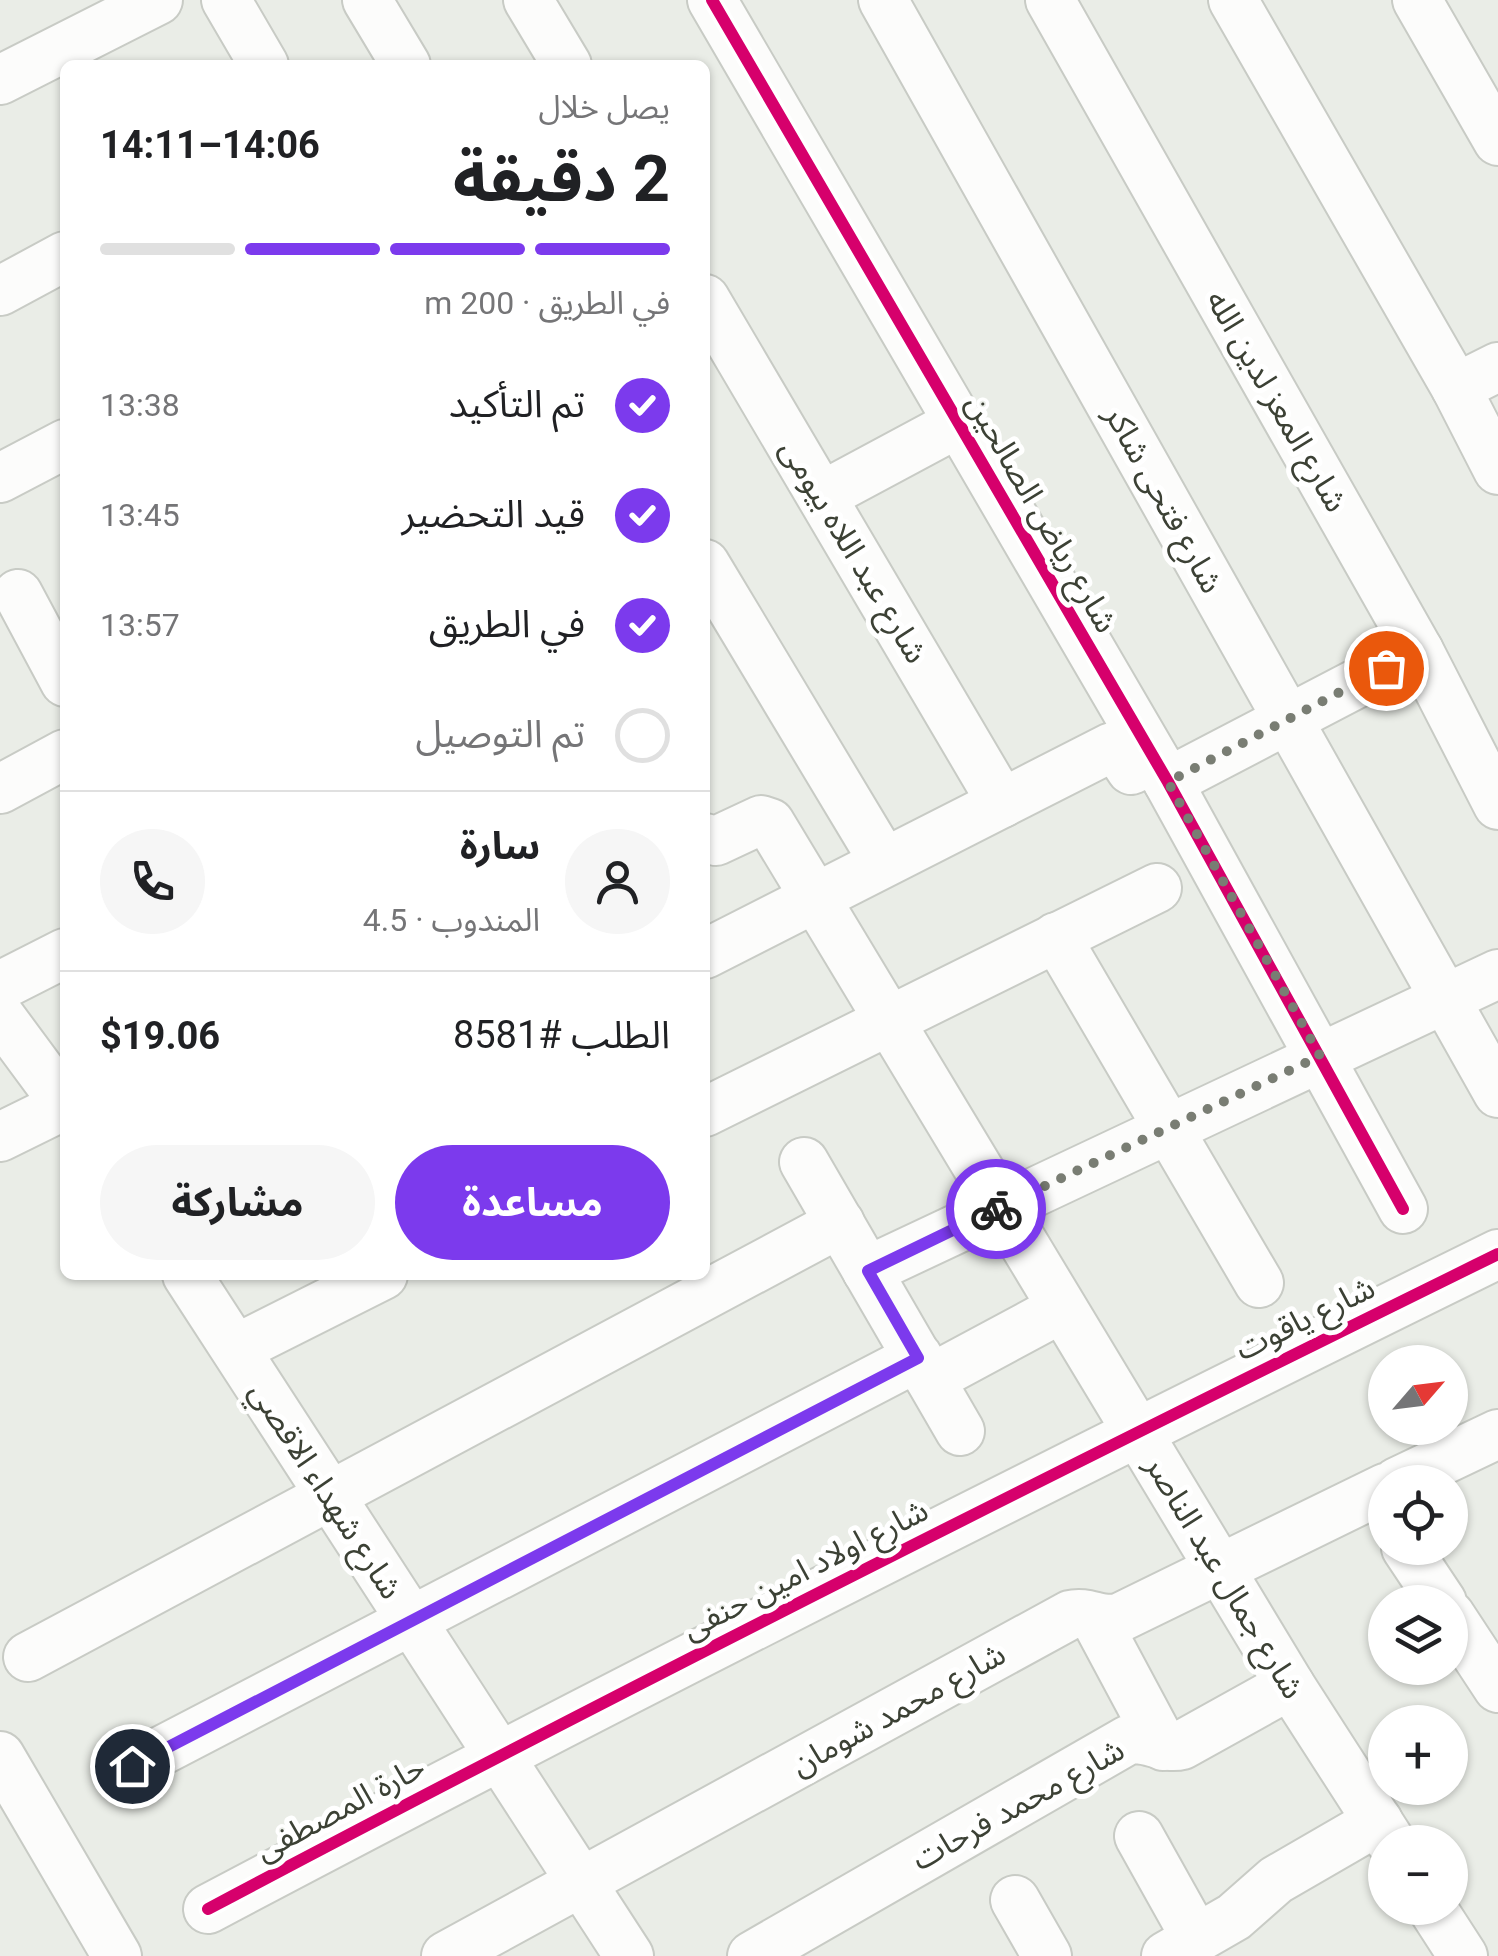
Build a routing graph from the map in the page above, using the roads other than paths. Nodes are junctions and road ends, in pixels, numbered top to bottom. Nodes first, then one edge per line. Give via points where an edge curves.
1 (158, 0) edge
2 (226, 0) edge
3 (367, 0) edge
4 (528, 0) edge
5 (712, 0) edge
6 (883, 0) edge
7 (1050, 0) edge
8 (1233, 0) edge
9 (1417, 0) edge
10 (261, 60) edge
11 (403, 60) edge
12 (564, 60) edge
13 (0, 80) edge
14 (1486, 92) edge
15 (1498, 141) edge
16 (60, 259) edge
17 (0, 290) edge
18 (710, 307) edge
19 (1498, 367) edge
20 (1456, 388) junction
21 (958, 423) junction
22 (60, 447) edge
23 (1498, 470) edge
24 (0, 478) edge
25 (822, 496) junction
26 (710, 572) edge
27 (18, 594) dead end
28 (1419, 651) junction
29 (60, 673) edge
30 (1288, 720) junction
31 (60, 757) edge
32 (1161, 771) junction
33 (0, 789) edge
34 (1002, 802) junction
35 (1498, 805) edge
36 (710, 839) edge
37 (884, 862) junction
38 (1157, 888) dead end
39 (814, 898) junction
40 (1056, 938) junction
41 (710, 951) edge
42 (60, 955) edge
43 (1498, 974) edge
44 (0, 986) edge
45 (1445, 998) junction
46 (0, 1016) edge
47 (888, 1020) junction
48 (1320, 1056) junction
49 (1498, 1093) edge
50 (60, 1097) edge
51 (60, 1107) edge
52 (710, 1109) edge
53 (1168, 1128) junction
54 (0, 1137) edge
55 (804, 1162) dead end
56 (1001, 1207) junction
57 (1403, 1209) dead end
58 (840, 1223) junction
59 (1498, 1254) edge
60 (868, 1271) junction
61 (190, 1280) edge
62 (373, 1280) edge
63 (1259, 1283) dead end
64 (1062, 1308) junction
65 (236, 1349) junction
66 (924, 1368) junction
67 (960, 1431) dead end
68 (1136, 1432) junction
69 (1498, 1434) edge
70 (1440, 1465) edge
71 (328, 1496) junction
72 (1368, 1502) edge
73 (1220, 1568) junction
74 (1094, 1617) junction
75 (410, 1620) junction
76 (1468, 1642) edge
77 (28, 1656) dead end
78 (1290, 1685) junction
79 (1498, 1688) edge
80 (1163, 1746) junction
81 (498, 1755) junction
82 (0, 1756) edge
83 (132, 1766) dead end
84 (1380, 1825) edge
85 (1139, 1836) dead end
86 (1368, 1839) edge
87 (582, 1882) junction
88 (1015, 1900) dead end
89 (208, 1909) dead end
90 (1443, 1925) edge
91 (1182, 1947) edge
92 (1498, 1947) edge
93 (117, 1956) edge
94 (446, 1956) edge
95 (630, 1956) edge
96 (752, 1956) edge
97 (1047, 1956) edge
98 (1463, 1956) edge
99 (1483, 1956) edge

1 - 13 street
2 - 10 street
3 - 11 street
4 - 12 street
5 - 21 street, شارع رياض الصالحين
6 - 30 street, شارع فتحى شاكر
7 - 28 street, شارع المعز لدين الله
8 - 20 street
9 - 14 street
14 - 15 street
16 - 17 street
18 - 25 street, شارع عبد اللاه بيومى
19 - 20 street
20 - 23 street
21 - 25 street
21 - 32 street, شارع رياض الصالحين
22 - 24 street
25 - 34 street, شارع عبد اللاه بيومى
26 - 37 street
27 - 29 street
28 - 30 street
28 - 35 street, شارع المعز لدين الله
30 - 32 street
30 - 45 street, شارع فتحى شاكر
31 - 33 street
32 - 34 street via 1131,770 1112,748
32 - 48 street, شارع رياض الصالحين
34 - 37 street
36 - 39 street, شارع جمال عبد الناصر via 766,820
37 - 39 street
38 - 40 street
39 - 41 street
39 - 47 street, شارع جمال عبد الناصر
40 - 47 street
40 - 53 street
42 - 44 street
43 - 45 street
45 - 48 street
45 - 49 street, شارع فتحى شاكر
46 - 50 street
47 - 52 street
47 - 56 street, شارع جمال عبد الناصر
48 - 53 street
48 - 57 street, شارع رياض الصالحين
51 - 54 street
53 - 56 street
53 - 63 street
55 - 58 street
56 - 60 street
56 - 64 street, شارع جمال عبد الناصر
58 - 60 street
58 - 71 street
59 - 68 street, شارع ياقوت
60 - 66 street
61 - 65 street, شارع شهداء الاقصي
62 - 65 street
64 - 66 street
64 - 68 street, شارع جمال عبد الناصر
65 - 71 street, شارع شهداء الاقصي
66 - 67 street
66 - 75 street
68 - 73 street, شارع جمال عبد الناصر
68 - 81 street, شارع اولاد امين حنفى
69 - 70 street, شارع محمد شومان
71 - 75 street, شارع شهداء الاقصي
71 - 77 street
72 - 73 street, شارع محمد شومان
73 - 74 street, شارع محمد شومان via 1121,1617
73 - 78 street, شارع جمال عبد الناصر
74 - 80 street
74 - 87 street, شارع محمد شومان via 1070,1615
75 - 81 street, شارع شهداء الاقصي
75 - 83 street
76 - 79 street
78 - 80 street, شارع محمد فرحات via 1182,1744
78 - 84 street, شارع جمال عبد الناصر
80 - 96 street, شارع محمد فرحات via 1128,1740
81 - 87 street, شارع شهداء الاقصي
81 - 89 street, حارة المصطفى
82 - 93 street
85 - 91 street
86 - 91 street via 1276,1880 1234,1917
87 - 94 street, شارع محمد شومان
87 - 95 street, شارع شهداء الاقصي
88 - 97 street
90 - 98 street
92 - 99 street

